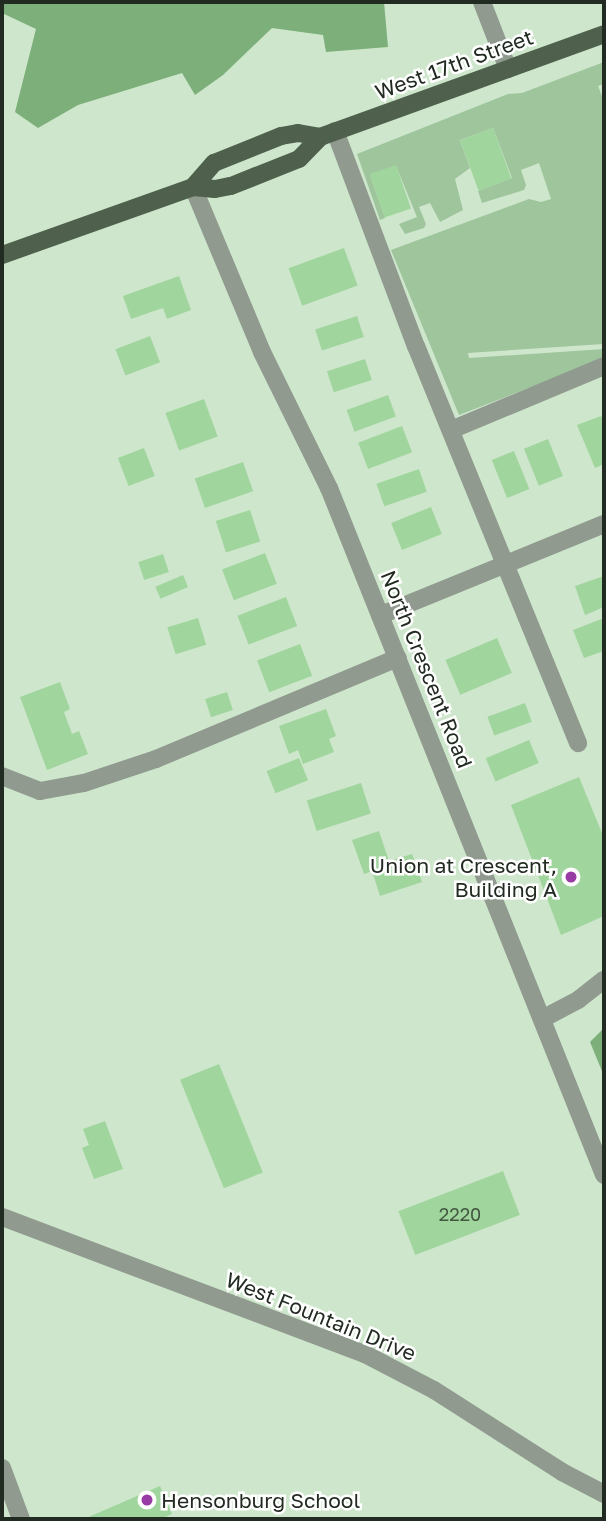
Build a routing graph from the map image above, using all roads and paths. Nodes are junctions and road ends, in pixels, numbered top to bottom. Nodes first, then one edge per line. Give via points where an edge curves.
1 (482, 2) edge
2 (604, 34) edge
3 (508, 69) junction
4 (328, 134) junction
5 (193, 187) junction
6 (2, 255) edge
7 (604, 366) edge
8 (451, 430) junction
9 (604, 524) edge
10 (508, 563) junction
11 (381, 615) junction
12 (398, 659) junction
13 (578, 743) dead end
14 (2, 776) edge
15 (604, 980) edge
16 (542, 1019) junction
17 (604, 1175) edge
18 (2, 1217) edge
19 (2, 1468) edge
20 (604, 1494) edge
21 (21, 1519) edge

1 - 3 street
2 - 3 main road, West 17th Street
3 - 4 main road, West 17th Street
4 - 5 main road, West 17th Street via 299,159 280,167 225,188
4 - 5 main road, West 17th Street via 281,136 214,163
4 - 8 street
5 - 6 main road
5 - 11 street, North Crescent Road via 262,352 330,488
7 - 8 street
8 - 10 street
9 - 10 street
10 - 11 street
10 - 13 street
11 - 12 street, North Crescent Road
12 - 14 street via 193,744 84,783 40,791
12 - 16 street, North Crescent Road
15 - 16 street
16 - 17 street, North Crescent Road
18 - 20 street, West Fountain Drive via 365,1354 434,1390
19 - 21 street

